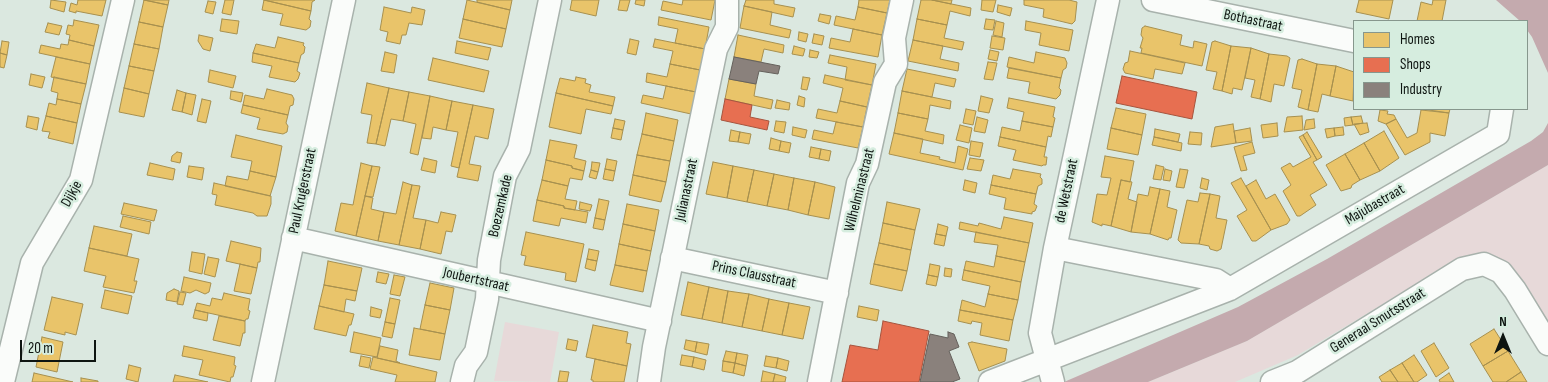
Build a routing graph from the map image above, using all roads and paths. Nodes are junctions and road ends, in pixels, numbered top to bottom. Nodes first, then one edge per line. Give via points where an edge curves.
1 (123, 0) edge
2 (344, 0) edge
3 (550, 0) edge
4 (727, 0) edge
5 (902, 0) edge
6 (1108, 0) edge
7 (1153, 0) edge
8 (1353, 41) edge
9 (1502, 110) edge
10 (293, 238) junction
11 (1054, 248) junction
12 (672, 258) junction
13 (489, 282) junction
14 (1230, 289) junction
15 (837, 293) junction
16 (660, 322) junction
17 (1548, 344) edge
18 (1046, 360) junction
19 (1300, 377) edge
20 (3, 382) edge
21 (263, 382) edge
22 (462, 382) edge
23 (649, 382) edge
24 (819, 382) edge
25 (990, 382) edge
26 (1053, 382) edge
27 (1272, 382) edge

1 - 20 street, Dijkje via 81,180 32,263
2 - 10 street, Paul Krugerstraat
3 - 13 street, Boezemkade via 519,149 505,176 489,260
4 - 12 street, Julianastraat via 727,27 716,49
5 - 15 street, Wilhelminastraat via 894,38 896,64 885,82 867,164 858,183
6 - 11 street, de Wetstraat
7 - 8 street, Bothastraat
9 - 14 street, Majubastraat via 1498,134
10 - 13 street, Joubertstraat
10 - 21 street, Paul Krugerstraat
11 - 14 street via 1216,280
11 - 18 street, de Wetstraat via 1040,333
12 - 15 street, Prins Clausstraat
12 - 16 street, Julianastraat
13 - 16 street, Joubertstraat
13 - 22 street, Boezemkade via 476,352 466,366
14 - 18 street, Majubastraat
15 - 24 street, Wilhelminastraat
16 - 23 street, Julianastraat
17 - 19 street, Generaal Smutsstraat via 1501,272 1484,264 1462,269
18 - 25 street, Majubastraat
18 - 26 street, de Wetstraat
19 - 27 street, Generaal Smutsstraat

